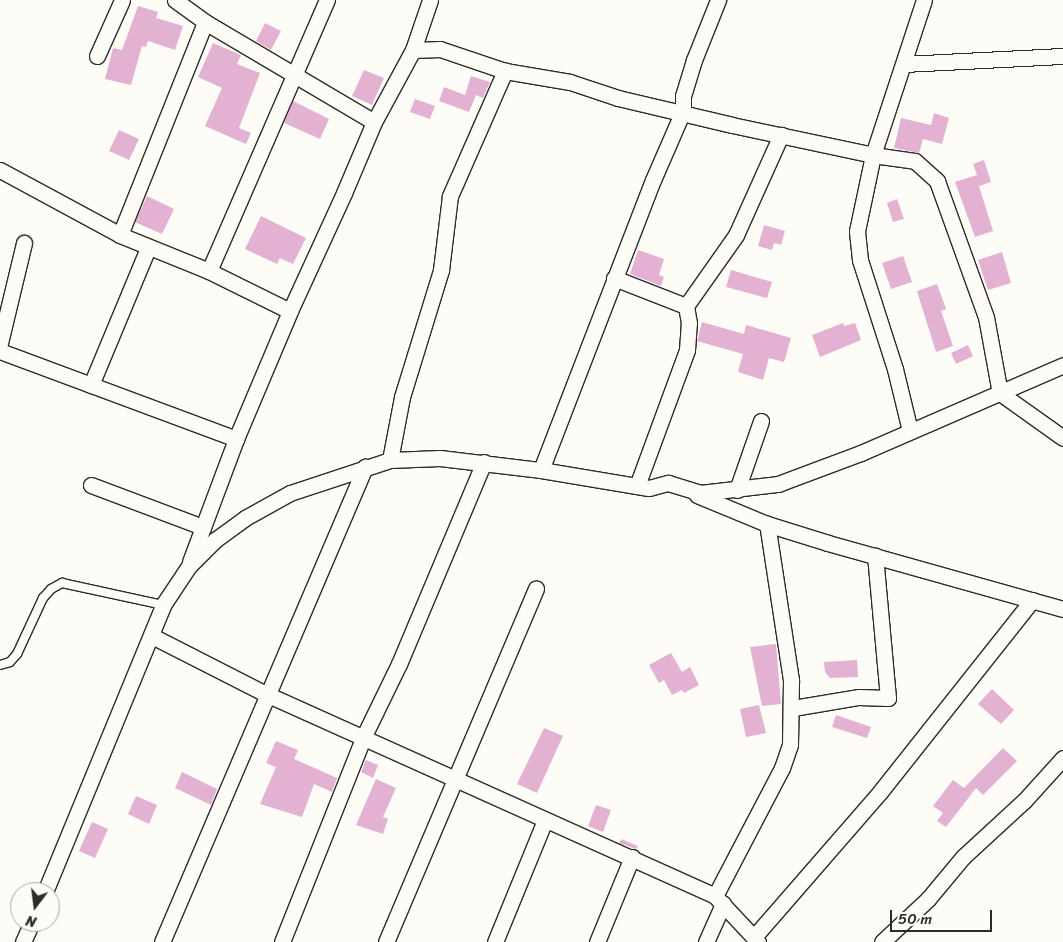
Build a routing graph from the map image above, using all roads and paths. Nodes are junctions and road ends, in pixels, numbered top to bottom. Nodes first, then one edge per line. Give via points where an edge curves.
1 (122, 0) edge
2 (175, 0) edge
3 (327, 0) edge
4 (430, 0) edge
5 (718, 0) edge
6 (924, 0) edge
7 (205, 22) junction
8 (413, 50) junction
9 (97, 56) dead end
10 (1063, 56) edge
11 (904, 64) junction
12 (505, 71) junction
13 (292, 74) junction
14 (683, 111) junction
15 (374, 122) junction
16 (781, 135) junction
17 (873, 156) junction
18 (0, 170) edge
19 (120, 235) junction
20 (24, 243) dead end
21 (148, 248) junction
22 (210, 271) junction
23 (614, 278) junction
24 (686, 306) junction
25 (290, 311) junction
26 (0, 343) edge
27 (0, 351) edge
28 (1063, 365) edge
29 (91, 385) junction
30 (1000, 393) junction
31 (761, 421) dead end
32 (910, 431) junction
33 (1063, 438) edge
34 (236, 439) junction
35 (390, 460) junction
36 (484, 462) junction
37 (365, 467) junction
38 (542, 470) junction
39 (668, 483) junction
40 (90, 485) dead end
41 (637, 486) junction
42 (737, 490) junction
43 (767, 524) junction
44 (203, 527) junction
45 (875, 556) junction
46 (189, 566) junction
47 (536, 589) dead end
48 (1032, 600) junction
49 (163, 605) junction
50 (1063, 609) edge
51 (152, 636) junction
52 (0, 665) edge
53 (266, 694) junction
54 (793, 708) junction
55 (363, 738) junction
56 (1063, 758) edge
57 (454, 779) junction
58 (545, 820) junction
59 (632, 857) junction
60 (49, 882) edge
61 (719, 900) junction
62 (756, 940) edge
63 (162, 942) edge
64 (282, 942) edge
65 (386, 942) edge
66 (495, 942) edge
67 (597, 942) edge
68 (706, 942) edge
69 (882, 942) edge

1 - 9 street
2 - 7 street
3 - 13 street
4 - 8 street
5 - 14 street via 694,60 683,96
6 - 11 street
7 - 13 street
7 - 19 street
8 - 12 street via 440,49
8 - 15 street
10 - 11 street
11 - 17 street
12 - 14 street via 562,80 618,98
12 - 35 street via 450,196 441,270 402,397
13 - 15 street
13 - 22 street
14 - 16 street
14 - 23 street
15 - 25 street
16 - 17 street
16 - 24 street via 736,235
17 - 30 street via 916,161 937,181 986,317
17 - 32 street via 857,230 860,260 895,369
18 - 19 street
19 - 21 street
20 - 26 street
21 - 22 street
21 - 29 street
22 - 25 street
23 - 24 street
23 - 38 street
24 - 41 street via 689,323 686,350
25 - 34 street
27 - 29 street
28 - 30 street
29 - 34 street
30 - 32 street
30 - 33 street
31 - 42 street
32 - 42 street via 778,484
34 - 44 street
35 - 36 street
35 - 37 street
36 - 38 street
36 - 55 street via 399,664
37 - 46 street via 290,493 215,540
37 - 53 street
38 - 41 street
39 - 41 street via 649,488
39 - 42 street via 700,493
39 - 43 street
40 - 44 street
43 - 45 street
43 - 54 street
44 - 46 street
45 - 48 street
45 - 54 street via 888,698 859,697
46 - 49 street
47 - 57 street
48 - 50 street
48 - 62 street via 880,792
49 - 51 street
49 - 52 lane via 62,584 51,589 44,598 17,654 10,662
51 - 53 street
51 - 60 street
53 - 55 street
53 - 63 street
54 - 61 street via 790,744 782,768
55 - 57 street
55 - 64 street
56 - 69 street via 1024,801 963,857 928,899
57 - 58 street
57 - 65 street
58 - 59 street
58 - 66 street
59 - 61 street
59 - 67 street
61 - 62 street
61 - 68 street

